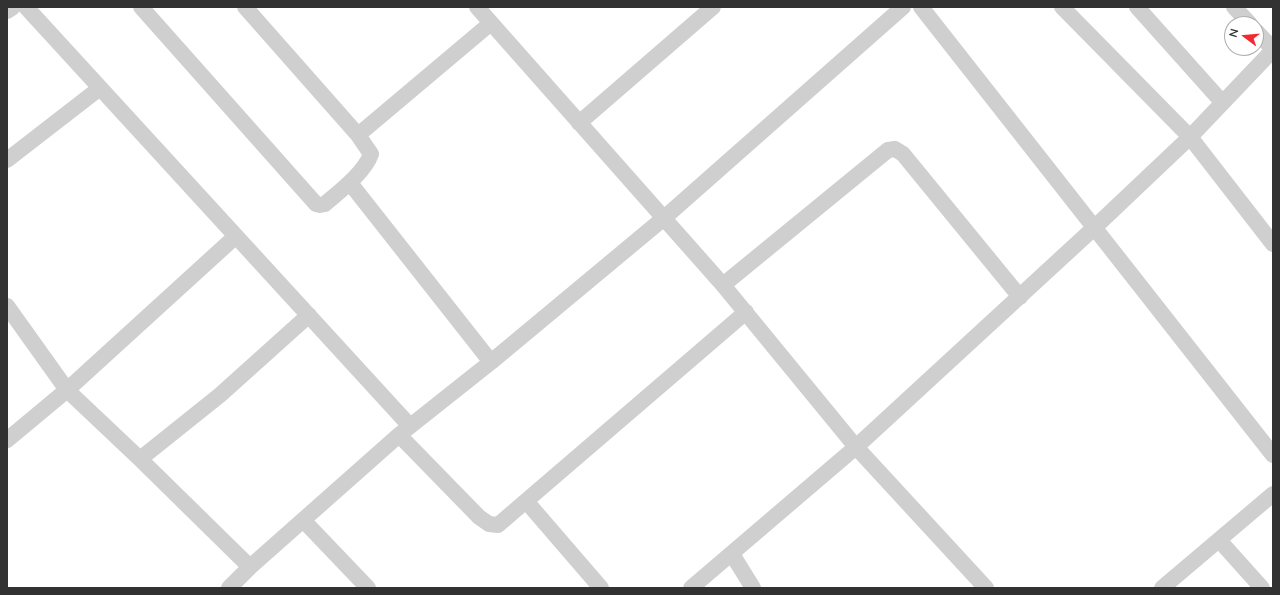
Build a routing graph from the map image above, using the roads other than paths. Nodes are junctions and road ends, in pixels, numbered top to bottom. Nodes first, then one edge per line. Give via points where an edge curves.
1 (13, 7) edge
2 (26, 7) edge
3 (141, 7) edge
4 (245, 7) edge
5 (477, 7) edge
6 (903, 7) edge
7 (921, 7) edge
8 (1062, 7) edge
9 (1137, 7) edge
10 (1234, 7) edge
11 (703, 10) edge
12 (7, 11) edge
13 (1242, 16) edge
14 (491, 23) junction
15 (1264, 39) edge
16 (1273, 49) edge
17 (100, 88) junction
18 (1222, 102) junction
19 (579, 123) junction
20 (358, 135) junction
21 (1190, 137) junction
22 (7, 160) edge
23 (350, 183) junction
24 (664, 218) junction
25 (1095, 228) junction
26 (236, 236) junction
27 (1273, 244) edge
28 (723, 285) junction
29 (1020, 297) junction
30 (7, 306) edge
31 (746, 312) junction
32 (309, 316) junction
33 (491, 362) junction
34 (67, 390) junction
35 (405, 431) junction
36 (7, 438) edge
37 (856, 448) junction
38 (1273, 455) edge
39 (140, 459) junction
40 (1273, 494) edge
41 (526, 501) junction
42 (303, 520) junction
43 (1219, 540) junction
44 (732, 554) junction
45 (250, 567) junction
46 (229, 588) edge
47 (368, 588) edge
48 (601, 588) edge
49 (691, 588) edge
50 (753, 588) edge
51 (986, 588) edge
52 (1162, 588) edge
53 (1262, 588) edge

1 - 12 street
2 - 17 street
3 - 23 street via 316,204 325,204
4 - 20 street
5 - 14 street
6 - 24 street
7 - 25 street
8 - 21 street
9 - 18 street
10 - 13 street
11 - 19 street
14 - 19 street
14 - 20 street
15 - 16 street
16 - 18 street
17 - 22 street
17 - 26 street
18 - 21 street
19 - 24 street
20 - 23 street via 371,154
21 - 25 street
21 - 27 street
23 - 33 street
24 - 28 street
24 - 33 street
25 - 29 street
25 - 38 street
26 - 32 street
26 - 34 street
28 - 29 street via 888,150 895,149 903,154
28 - 31 street
29 - 37 street
30 - 34 street
31 - 37 street
31 - 41 street
32 - 35 street
32 - 39 street via 220,395
33 - 35 street
34 - 36 street
34 - 39 street
35 - 41 street via 479,517 489,524 498,525
35 - 42 street
37 - 44 street
37 - 51 street
39 - 45 street
40 - 43 street
41 - 48 street
42 - 45 street
42 - 47 street
43 - 52 street
43 - 53 street
44 - 49 street
44 - 50 street
45 - 46 street

